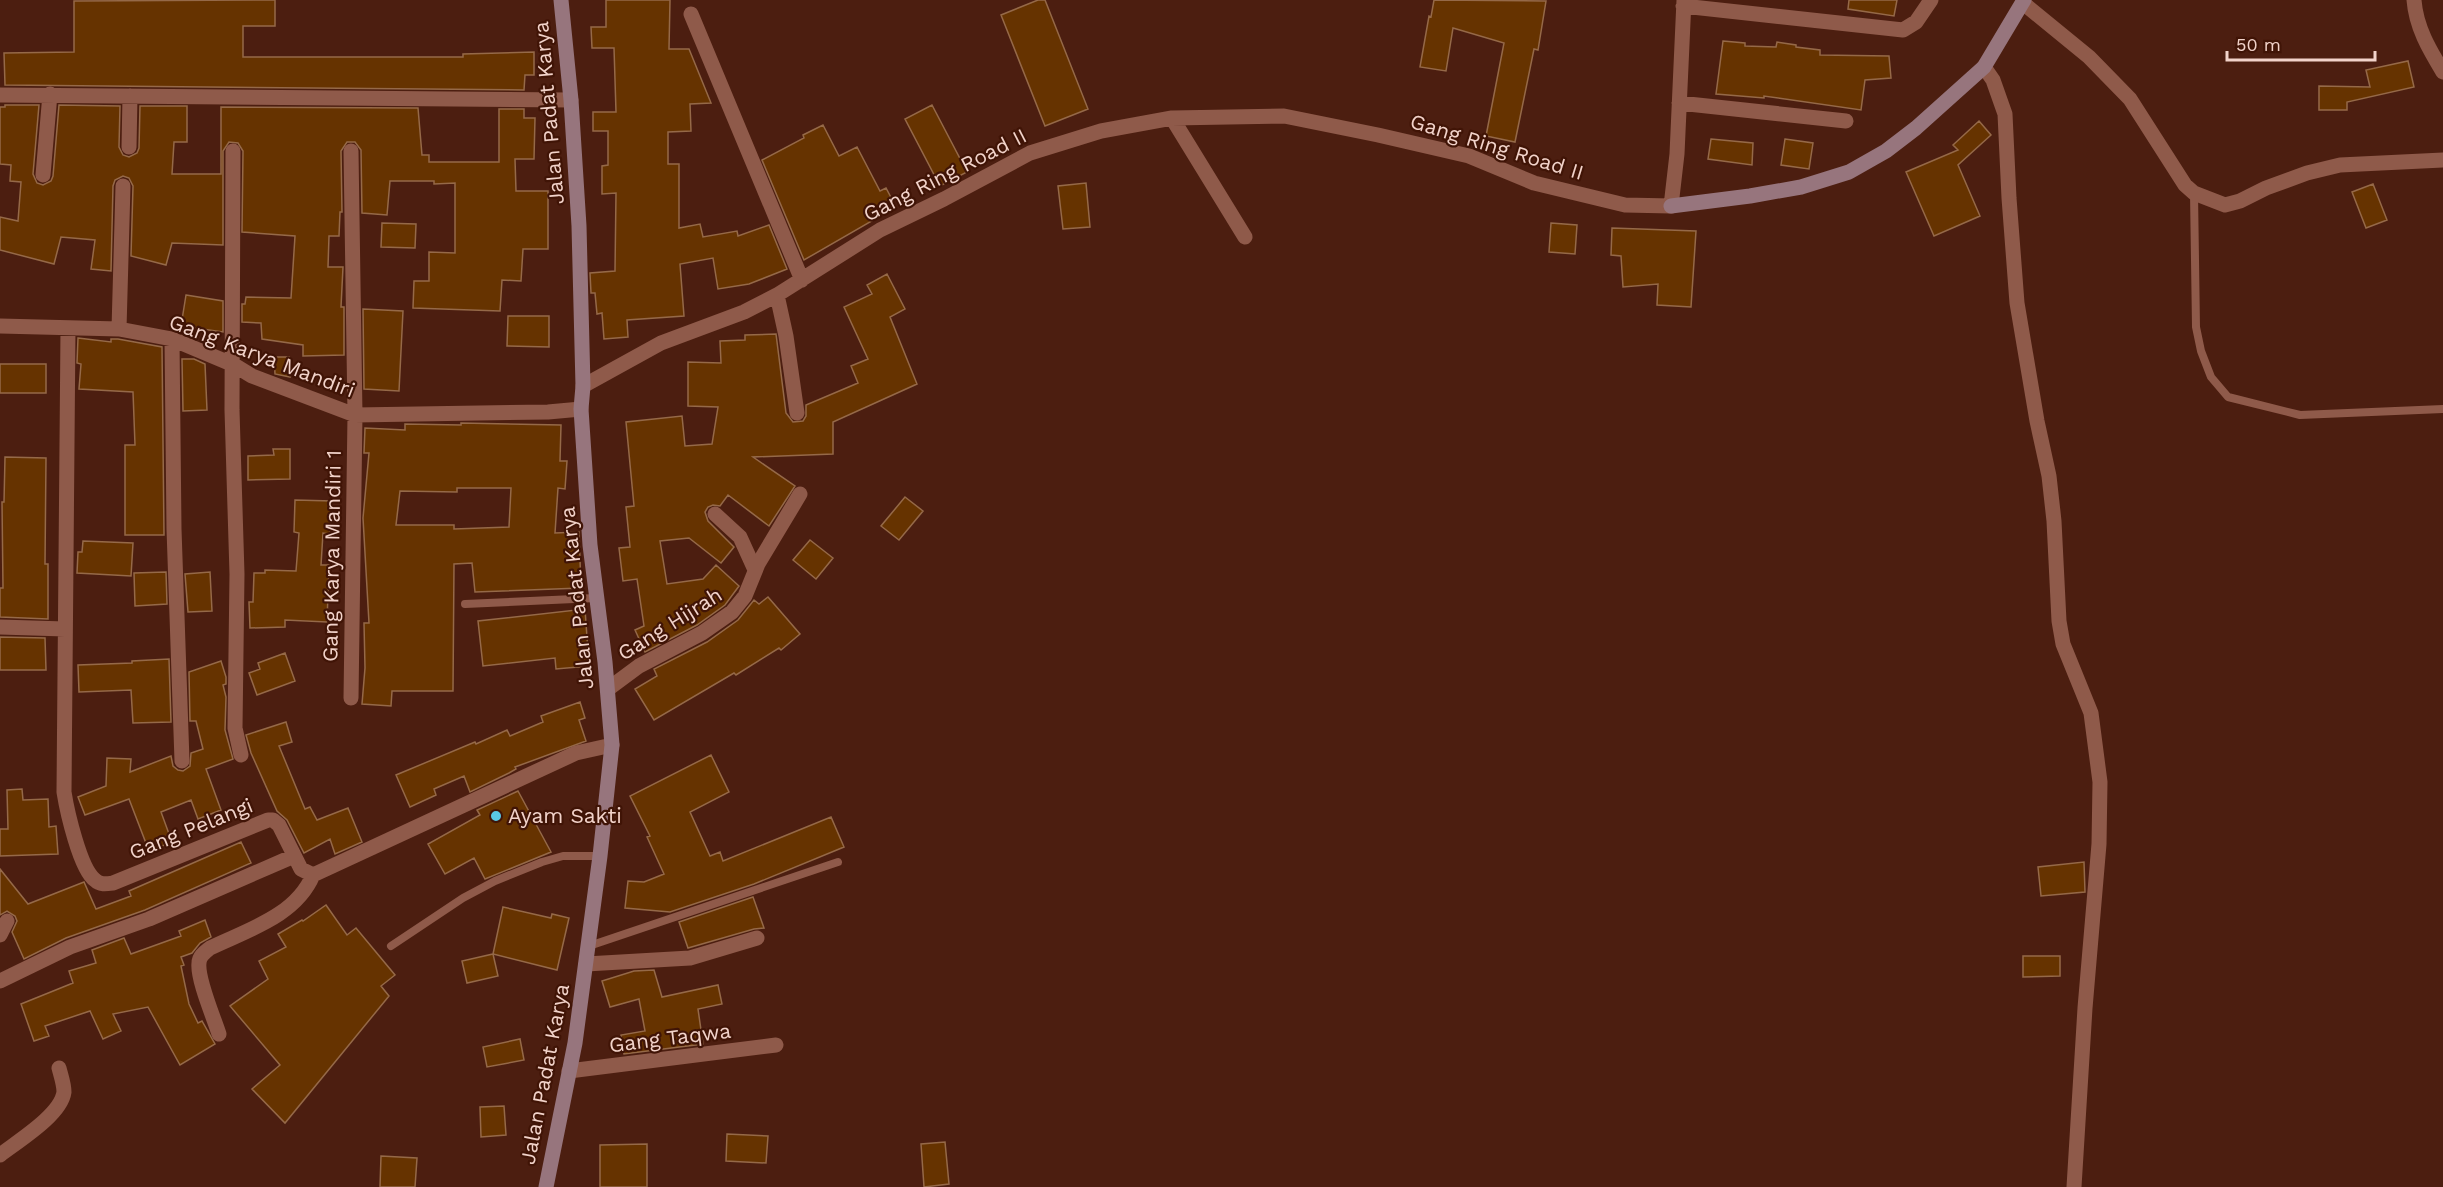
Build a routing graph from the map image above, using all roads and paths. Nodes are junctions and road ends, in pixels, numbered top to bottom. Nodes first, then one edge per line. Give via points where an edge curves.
1 (561, 0) edge
2 (1931, 0) edge
3 (2414, 0) edge
4 (2023, 1) edge
5 (1684, 3) edge
6 (691, 14) dead end
7 (1984, 67) junction
8 (2443, 72) edge
9 (50, 94) junction
10 (0, 95) edge
11 (130, 96) junction
12 (571, 100) junction
13 (1679, 102) junction
14 (1172, 118) junction
15 (1846, 121) dead end
16 (129, 147) dead end
17 (233, 151) dead end
18 (351, 151) dead end
19 (2443, 160) edge
20 (43, 175) dead end
21 (123, 186) dead end
22 (2194, 193) junction
23 (1671, 206) junction
24 (1245, 237) dead end
25 (802, 280) junction
26 (777, 295) junction
27 (0, 326) edge
28 (68, 328) junction
29 (119, 329) junction
30 (172, 339) junction
31 (234, 365) junction
32 (583, 386) junction
33 (581, 409) junction
34 (2443, 409) edge
35 (796, 413) dead end
36 (355, 415) junction
37 (800, 494) dead end
38 (715, 514) dead end
39 (755, 570) junction
40 (596, 598) junction
41 (465, 604) dead end
42 (0, 627) edge
43 (65, 629) junction
44 (608, 689) junction
45 (351, 698) dead end
46 (612, 745) junction
47 (241, 755) dead end
48 (182, 760) dead end
49 (294, 856) junction
50 (600, 856) junction
51 (838, 862) dead end
52 (313, 875) junction
53 (757, 938) dead end
54 (391, 946) dead end
55 (589, 946) junction
56 (586, 964) junction
57 (0, 981) edge
58 (219, 1034) dead end
59 (776, 1046) dead end
60 (59, 1068) dead end
61 (569, 1071) junction
62 (0, 1155) edge
63 (546, 1187) edge
64 (2074, 1187) edge

1 - 12 main road, Jalan Padat Karya
2 - 5 street via 1916,22 1903,30
3 - 8 street via 2422,33
4 - 7 main road
4 - 22 street via 2089,57 2130,99
5 - 13 street
6 - 25 street
7 - 23 main road via 1916,128 1849,172 1801,187
7 - 64 street via 2005,114 2017,303 2049,476 2059,621 2063,644 2091,713 2100,782
9 - 10 street
9 - 11 street
9 - 20 street
11 - 12 street
11 - 16 street
12 - 32 main road, Jalan Padat Karya
13 - 15 street
13 - 23 street
14 - 23 street, Gang Ring Road II via 1284,117 1469,156 1534,183 1624,205
14 - 24 street
14 - 25 street, Gang Ring Road II via 1101,131 1030,153 880,230
17 - 31 street
18 - 36 street, Gang Karya Mandiri 1
19 - 22 street via 2340,165 2307,173 2231,204 2215,203
21 - 29 street
22 - 34 lane via 2196,327 2211,377 2228,398 2300,415
25 - 26 street, Gang Ring Road II
26 - 32 street, Gang Ring Road II via 661,344
26 - 35 street
27 - 28 street, Gang Karya Mandiri
28 - 29 street, Gang Karya Mandiri
28 - 43 street
29 - 30 street, Gang Karya Mandiri
30 - 31 street, Gang Karya Mandiri
30 - 48 street
31 - 36 street, Gang Karya Mandiri via 252,376
31 - 47 street via 235,728
32 - 33 main road, Jalan Padat Karya
33 - 36 street, Gang Karya Mandiri
33 - 40 main road, Jalan Padat Karya
36 - 45 street, Gang Karya Mandiri 1
37 - 39 street, Gang Hijrah
38 - 39 street via 740,537
39 - 44 street, Gang Hijrah via 745,596 732,612 702,633 639,666
40 - 41 lane
40 - 44 main road, Jalan Padat Karya
42 - 43 street
43 - 49 street, Gang Pelangi via 64,792 74,837 93,880 113,883 268,820 279,825
44 - 46 main road, Jalan Padat Karya
46 - 50 main road, Jalan Padat Karya
46 - 52 street via 576,753
49 - 52 street, Gang Pelangi via 302,869
49 - 57 street via 149,919 70,947
50 - 54 lane via 563,856 495,881
50 - 55 main road, Jalan Padat Karya
51 - 55 lane
52 - 58 street via 307,889 292,904 210,948 198,961
53 - 56 street via 690,958
55 - 56 main road, Jalan Padat Karya
56 - 61 main road, Jalan Padat Karya
59 - 61 street, Gang Taqwa
60 - 62 street via 64,1092 60,1104
61 - 63 main road, Jalan Padat Karya

